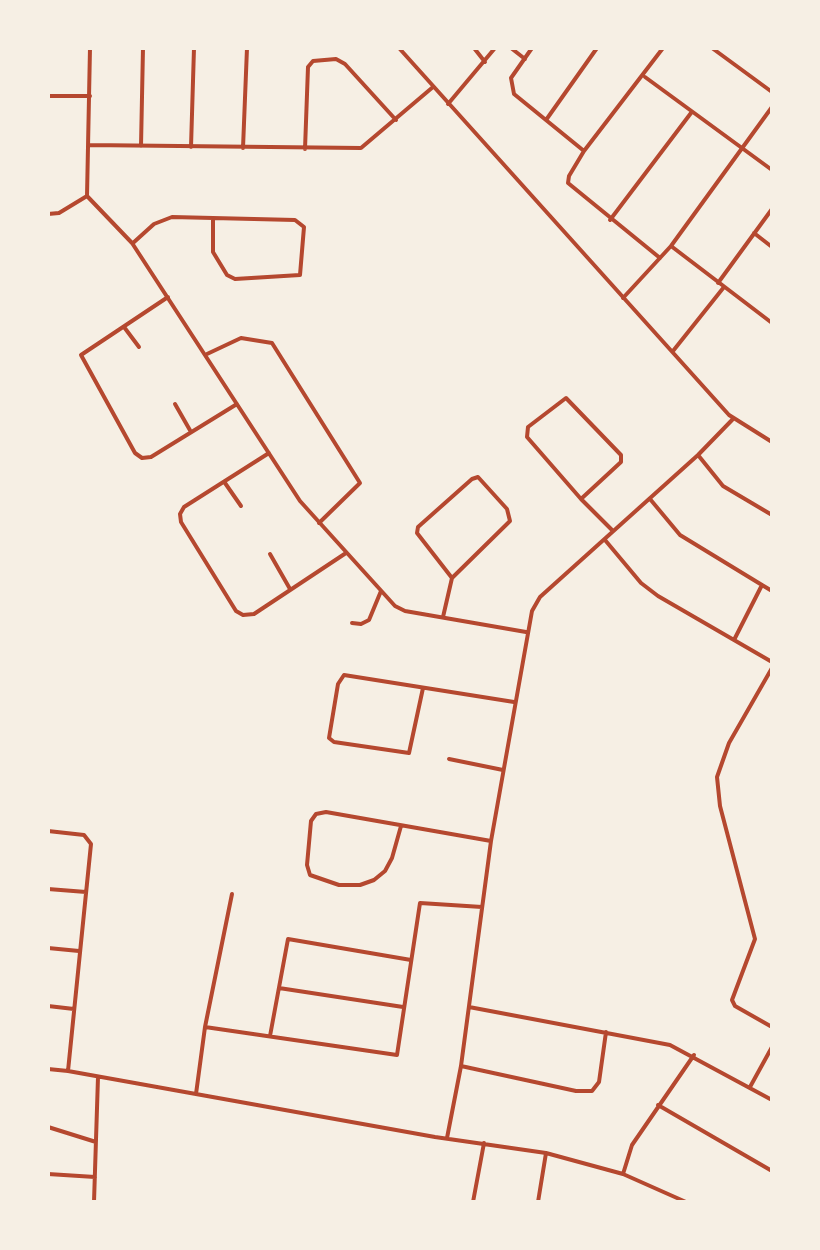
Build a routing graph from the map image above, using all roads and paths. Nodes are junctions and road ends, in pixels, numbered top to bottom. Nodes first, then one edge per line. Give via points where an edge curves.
1 (90, 48) edge
2 (143, 48) edge
3 (194, 48) edge
4 (247, 48) edge
5 (399, 48) edge
6 (474, 48) edge
7 (495, 48) edge
8 (511, 48) edge
9 (532, 48) edge
10 (597, 48) edge
11 (663, 48) edge
12 (712, 48) edge
13 (525, 59) junction
14 (485, 62) junction
15 (645, 77) junction
16 (433, 87) junction
17 (772, 92) edge
18 (48, 96) edge
19 (90, 96) junction
20 (448, 104) junction
21 (772, 107) edge
22 (691, 112) junction
23 (396, 120) junction
24 (546, 120) junction
25 (88, 145) junction
26 (141, 146) junction
27 (191, 147) junction
28 (243, 148) junction
29 (742, 148) junction
30 (305, 149) junction
31 (584, 151) junction
32 (772, 170) edge
33 (87, 196) junction
34 (772, 209) edge
35 (48, 214) edge
36 (213, 219) junction
37 (610, 220) junction
38 (754, 233) junction
39 (132, 243) junction
40 (671, 246) junction
41 (772, 247) edge
42 (660, 258) junction
43 (718, 283) junction
44 (724, 287) junction
45 (168, 297) junction
46 (623, 298) junction
47 (772, 323) edge
48 (124, 327) junction
49 (139, 347) dead end
50 (673, 352) junction
51 (207, 354) junction
52 (175, 404) dead end
53 (237, 404) junction
54 (733, 419) junction
55 (191, 432) junction
56 (772, 442) edge
57 (269, 453) junction
58 (698, 455) junction
59 (225, 483) junction
60 (649, 498) junction
61 (581, 499) junction
62 (241, 506) dead end
63 (772, 515) edge
64 (319, 523) junction
65 (613, 531) junction
66 (604, 539) junction
67 (346, 553) junction
68 (270, 554) dead end
69 (452, 578) junction
70 (762, 585) junction
71 (290, 589) junction
72 (381, 591) junction
73 (772, 591) edge
74 (443, 617) junction
75 (352, 623) dead end
76 (526, 632) junction
77 (734, 640) junction
78 (772, 662) edge
79 (772, 668) edge
80 (423, 688) junction
81 (514, 702) junction
82 (449, 759) dead end
83 (503, 770) junction
84 (401, 826) junction
85 (48, 831) edge
86 (491, 841) junction
87 (48, 889) edge
88 (86, 892) junction
89 (232, 894) dead end
90 (482, 907) junction
91 (48, 948) edge
92 (79, 951) junction
93 (411, 960) junction
94 (279, 988) junction
95 (48, 1006) edge
96 (404, 1007) junction
97 (469, 1007) junction
98 (74, 1009) junction
99 (205, 1027) junction
100 (772, 1027) edge
101 (606, 1032) junction
102 (270, 1036) junction
103 (772, 1047) edge
104 (694, 1055) junction
105 (461, 1066) junction
106 (48, 1069) edge
107 (68, 1071) junction
108 (98, 1077) junction
109 (749, 1087) junction
110 (196, 1094) junction
111 (772, 1100) edge
112 (658, 1105) junction
113 (48, 1127) edge
114 (447, 1138) junction
115 (96, 1142) junction
116 (484, 1143) junction
117 (546, 1153) junction
118 (772, 1171) edge
119 (48, 1174) edge
120 (623, 1174) junction
121 (95, 1177) junction
122 (94, 1202) edge
123 (473, 1202) edge
124 (538, 1202) edge
125 (686, 1202) edge

1 - 19 street
2 - 26 street
3 - 27 street
4 - 28 street
5 - 16 street
6 - 14 street
7 - 14 street
8 - 13 street
9 - 13 street
10 - 24 street
11 - 15 street
12 - 17 street
13 - 24 street via 511,78 511,88
14 - 20 street
15 - 22 street
15 - 31 street
16 - 20 street
16 - 23 street
18 - 19 street
19 - 25 street
20 - 46 street
21 - 29 street
22 - 29 street
22 - 37 street
23 - 30 street via 361,148
23 - 30 street via 345,64 336,59 313,61 308,67
24 - 31 street
25 - 26 street
25 - 33 street
26 - 27 street
27 - 28 street
28 - 30 street
29 - 32 street
29 - 40 street
31 - 37 street via 568,183
33 - 35 street
33 - 39 street
34 - 38 street
36 - 36 street via 301,222 300,275 227,275 213,252
36 - 39 street via 163,218
37 - 42 street
38 - 41 street
38 - 43 street
39 - 45 street
40 - 42 street
40 - 43 street
42 - 46 street
43 - 44 street
44 - 47 street
44 - 50 street
45 - 48 street
45 - 51 street
46 - 50 street
48 - 49 street
48 - 55 street via 81,355 135,453 151,457
50 - 54 street
51 - 53 street
51 - 64 street via 241,338 272,343 360,483
52 - 55 street
53 - 55 street
53 - 57 street
54 - 56 street
54 - 58 street
57 - 59 street
57 - 64 street
58 - 60 street
58 - 63 street via 723,486
59 - 62 street
59 - 71 street via 180,514 212,573 243,615 254,614
60 - 65 street
60 - 70 street via 680,535
61 - 61 street via 526,432 566,398 621,455 621,462
61 - 65 street
64 - 67 street
65 - 66 street
66 - 76 street via 540,597
66 - 77 street via 649,590
67 - 71 street
67 - 72 street
68 - 71 street
69 - 69 street via 510,521 507,509 478,477 417,533
69 - 74 street
70 - 73 street
70 - 77 street
72 - 74 street via 405,611
72 - 75 street via 369,620
74 - 76 street
76 - 81 street
77 - 78 street
79 - 100 street via 729,743 717,777 755,939 732,1000
80 - 80 street via 344,675 329,738 409,753
80 - 81 street
81 - 83 street
82 - 83 street
83 - 86 street
84 - 84 street via 316,814 311,821 310,875 339,885 374,880 392,858
84 - 86 street
85 - 88 street via 89,838
86 - 90 street
87 - 88 street
88 - 92 street
89 - 99 street
90 - 93 street via 420,903
90 - 97 street
91 - 92 street
92 - 98 street
93 - 94 street via 288,939
93 - 96 street
94 - 96 street
94 - 102 street
95 - 98 street
96 - 102 street via 397,1055
97 - 101 street
97 - 105 street
98 - 107 street
99 - 102 street
99 - 110 street
101 - 104 street
101 - 105 street via 599,1082 592,1091
103 - 109 street
104 - 109 street
104 - 112 street
105 - 114 street
106 - 107 street
107 - 108 street
108 - 110 street
108 - 115 street
109 - 111 street
110 - 114 street
112 - 118 street
112 - 120 street via 632,1145
113 - 115 street
114 - 116 street
115 - 121 street
116 - 117 street
116 - 123 street
117 - 120 street
117 - 124 street
119 - 121 street
120 - 125 street
121 - 122 street

